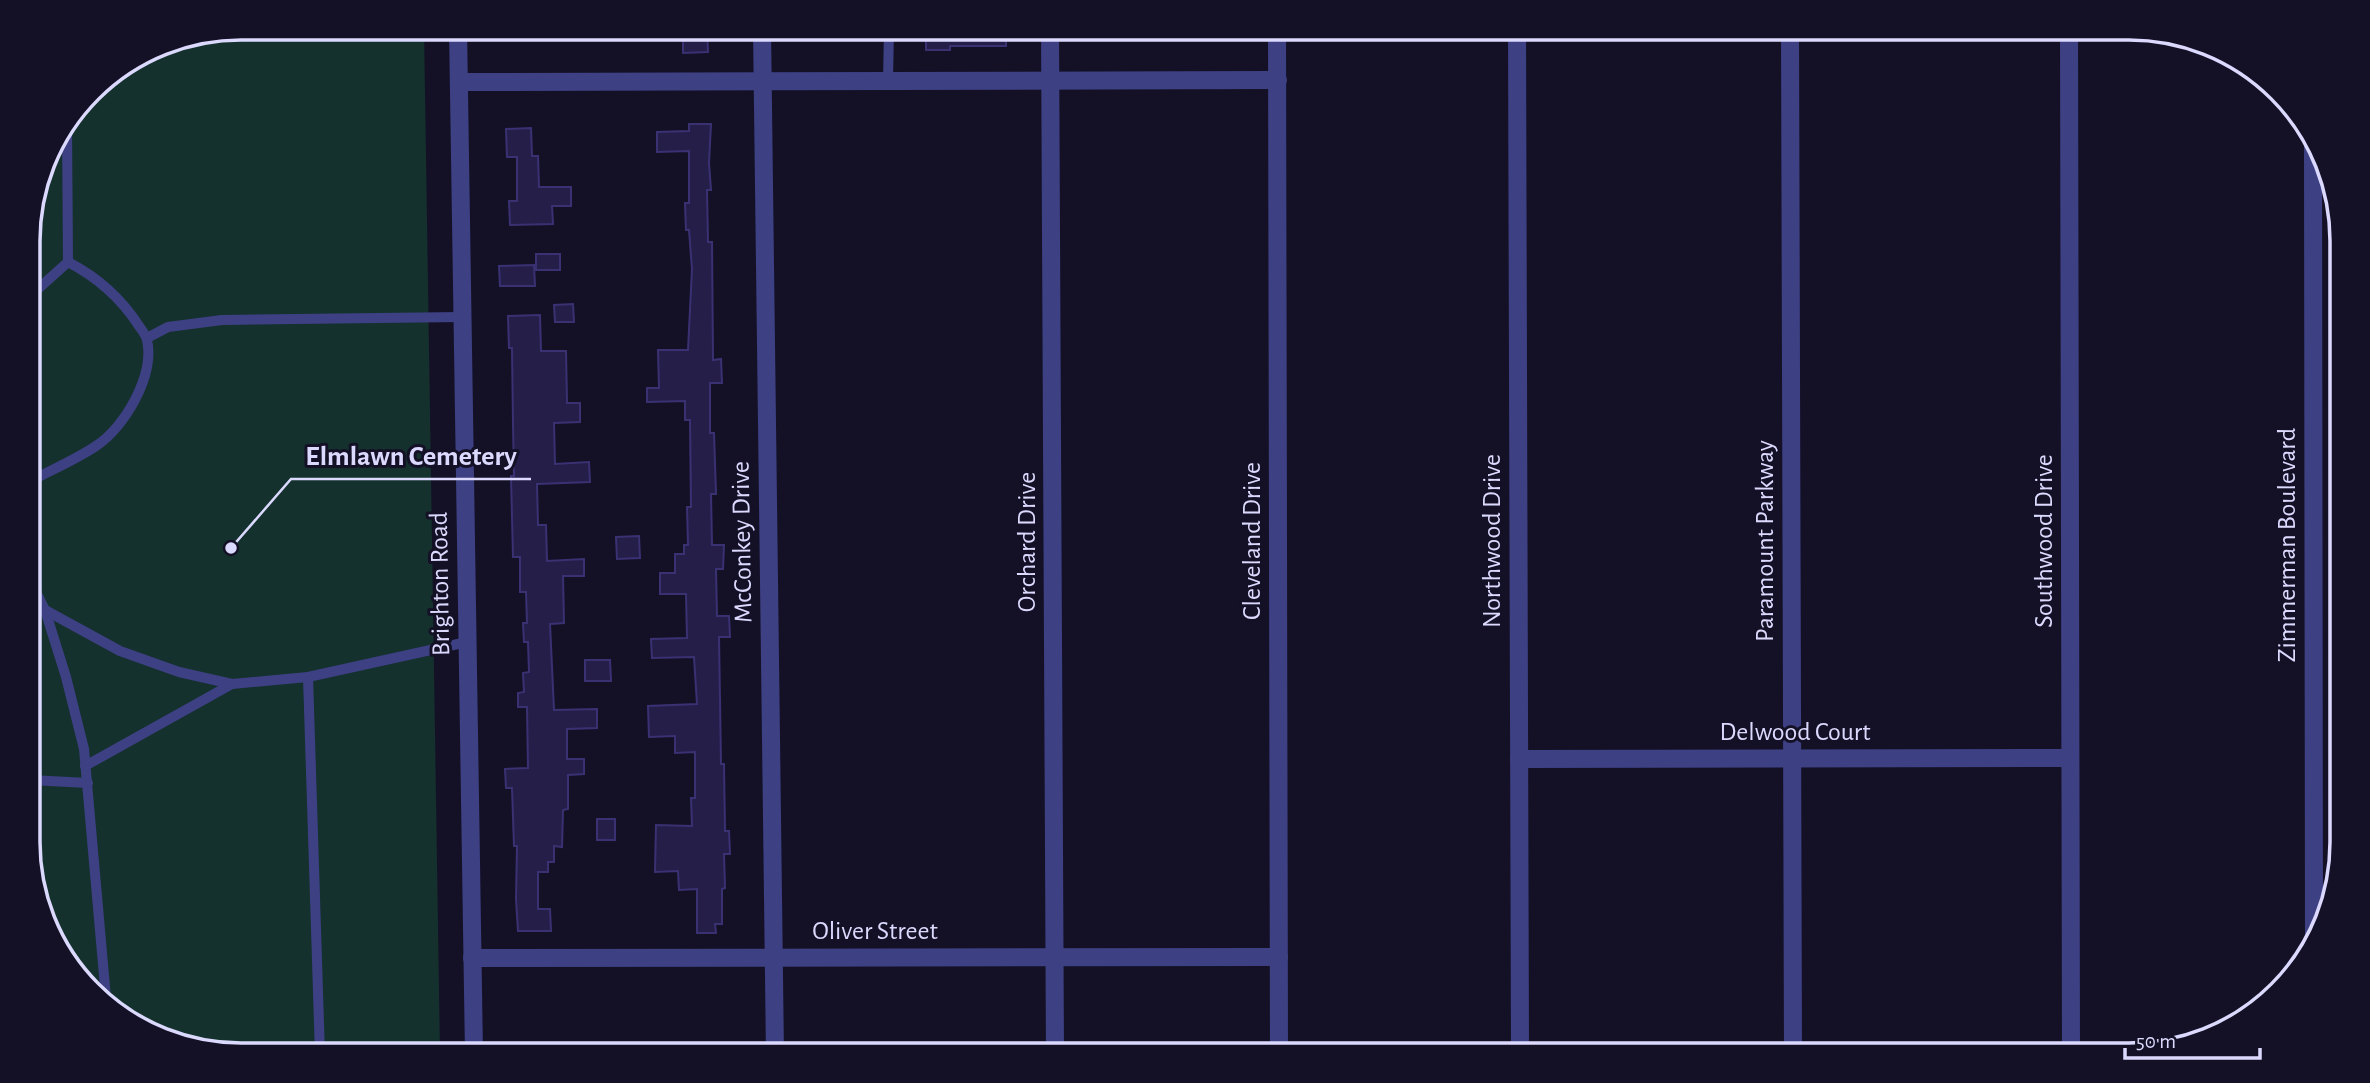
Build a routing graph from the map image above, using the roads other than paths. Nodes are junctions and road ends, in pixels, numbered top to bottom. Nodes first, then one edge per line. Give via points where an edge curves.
1 (458, 40) edge
2 (762, 40) edge
3 (888, 40) edge
4 (1050, 40) edge
5 (1277, 40) edge
6 (1517, 40) edge
7 (1790, 40) edge
8 (2069, 40) edge
9 (1051, 80) junction
10 (1278, 80) junction
11 (763, 81) junction
12 (887, 81) junction
13 (458, 82) junction
14 (67, 141) edge
15 (2313, 162) edge
16 (68, 262) junction
17 (41, 286) edge
18 (462, 317) junction
19 (147, 338) junction
20 (41, 476) edge
21 (40, 601) edge
22 (45, 610) junction
23 (467, 642) junction
24 (308, 677) junction
25 (232, 684) junction
26 (2070, 758) junction
27 (1520, 759) junction
28 (1792, 759) junction
29 (85, 766) junction
30 (40, 781) edge
31 (88, 783) junction
32 (2314, 919) edge
33 (1055, 957) junction
34 (1279, 957) junction
35 (472, 958) junction
36 (774, 958) junction
37 (105, 989) edge
38 (1279, 1042) edge
39 (1520, 1042) edge
40 (1793, 1042) edge
41 (2071, 1042) edge
42 (320, 1043) edge
43 (474, 1043) edge
44 (775, 1043) edge
45 (1055, 1043) edge

1 - 13 street, Brighton Road
2 - 11 street, McConkey Drive
3 - 12 lane
4 - 9 street, Orchard Drive
5 - 10 street, Cleveland Drive
6 - 27 street, Northwood Drive
7 - 28 street, Paramount Parkway
8 - 26 street, Southwood Drive
9 - 10 street
9 - 12 street
9 - 33 street, Orchard Drive
10 - 34 street, Cleveland Drive
11 - 12 street
11 - 13 street
11 - 36 street, McConkey Drive
13 - 18 street, Brighton Road
14 - 16 lane
15 - 32 street, Zimmerman Boulevard
16 - 17 lane
16 - 19 lane via 113,294
18 - 19 lane via 222,320 167,327
18 - 23 street, Brighton Road
19 - 20 lane via 143,381 120,424 96,446
21 - 22 lane
22 - 25 lane via 120,650 179,672
22 - 29 lane via 66,677
23 - 24 lane
23 - 35 street, Brighton Road
24 - 25 lane
24 - 42 lane
25 - 29 lane
26 - 28 street, Delwood Court
26 - 41 street, Southwood Drive
27 - 28 street, Delwood Court
27 - 39 street, Northwood Drive
28 - 40 street, Paramount Parkway
29 - 31 lane
30 - 31 lane
31 - 37 lane
33 - 34 street, Oliver Street
33 - 36 street, Oliver Street
33 - 45 street, Orchard Drive
34 - 38 street, Cleveland Drive
35 - 36 street, Oliver Street
35 - 43 street, Brighton Road
36 - 44 street, McConkey Drive

